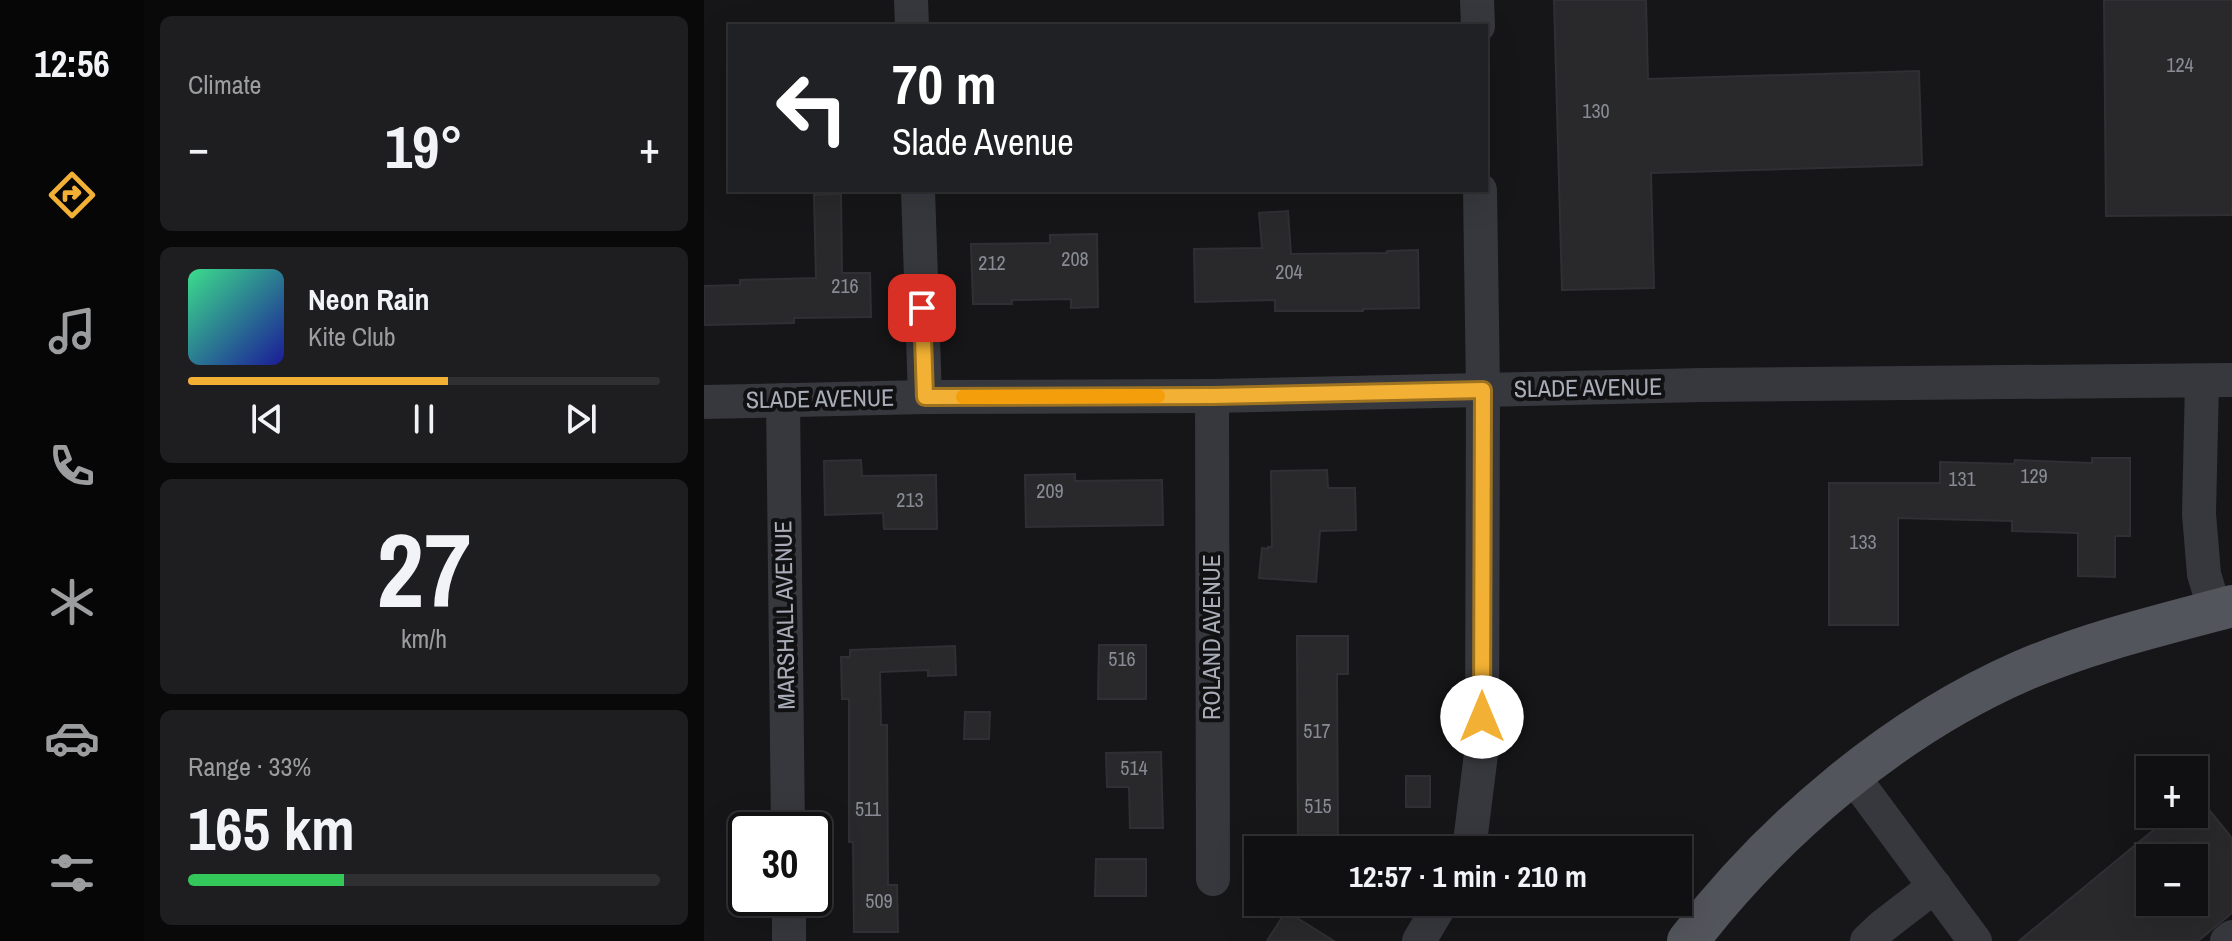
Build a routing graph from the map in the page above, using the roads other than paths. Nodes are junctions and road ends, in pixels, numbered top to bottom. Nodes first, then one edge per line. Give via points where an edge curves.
1 (911, 0) edge
2 (1477, 0) edge
3 (912, 24) edge
4 (1478, 24) edge
5 (918, 192) edge
6 (1480, 192) edge
7 (2217, 380) edge
8 (1483, 390) junction
9 (1212, 396) junction
10 (925, 397) junction
11 (783, 400) junction
12 (704, 402) edge
13 (2223, 609) edge
14 (1852, 775) junction
15 (788, 812) edge
16 (1471, 836) edge
17 (1213, 879) dead end
18 (1935, 886) junction
19 (789, 916) edge
20 (1434, 916) edge
21 (789, 941) edge
22 (1419, 941) edge
23 (1688, 941) edge
24 (1867, 941) edge
25 (1975, 941) edge

1 - 3 street
2 - 4 street
5 - 10 street
6 - 8 street
7 - 8 street, SLADE AVENUE
7 - 13 street via 2199,514 2204,574
8 - 9 street, SLADE AVENUE
8 - 16 street via 1482,746
9 - 10 street, SLADE AVENUE
9 - 17 street, ROLAND AVENUE
10 - 11 street, SLADE AVENUE
11 - 12 street, SLADE AVENUE
11 - 15 street, MARSHALL AVENUE
13 - 14 main road via 2092,644 2021,672 1949,709
14 - 18 street
14 - 23 main road via 1760,857
18 - 24 street
18 - 25 street
19 - 21 street
20 - 22 street

